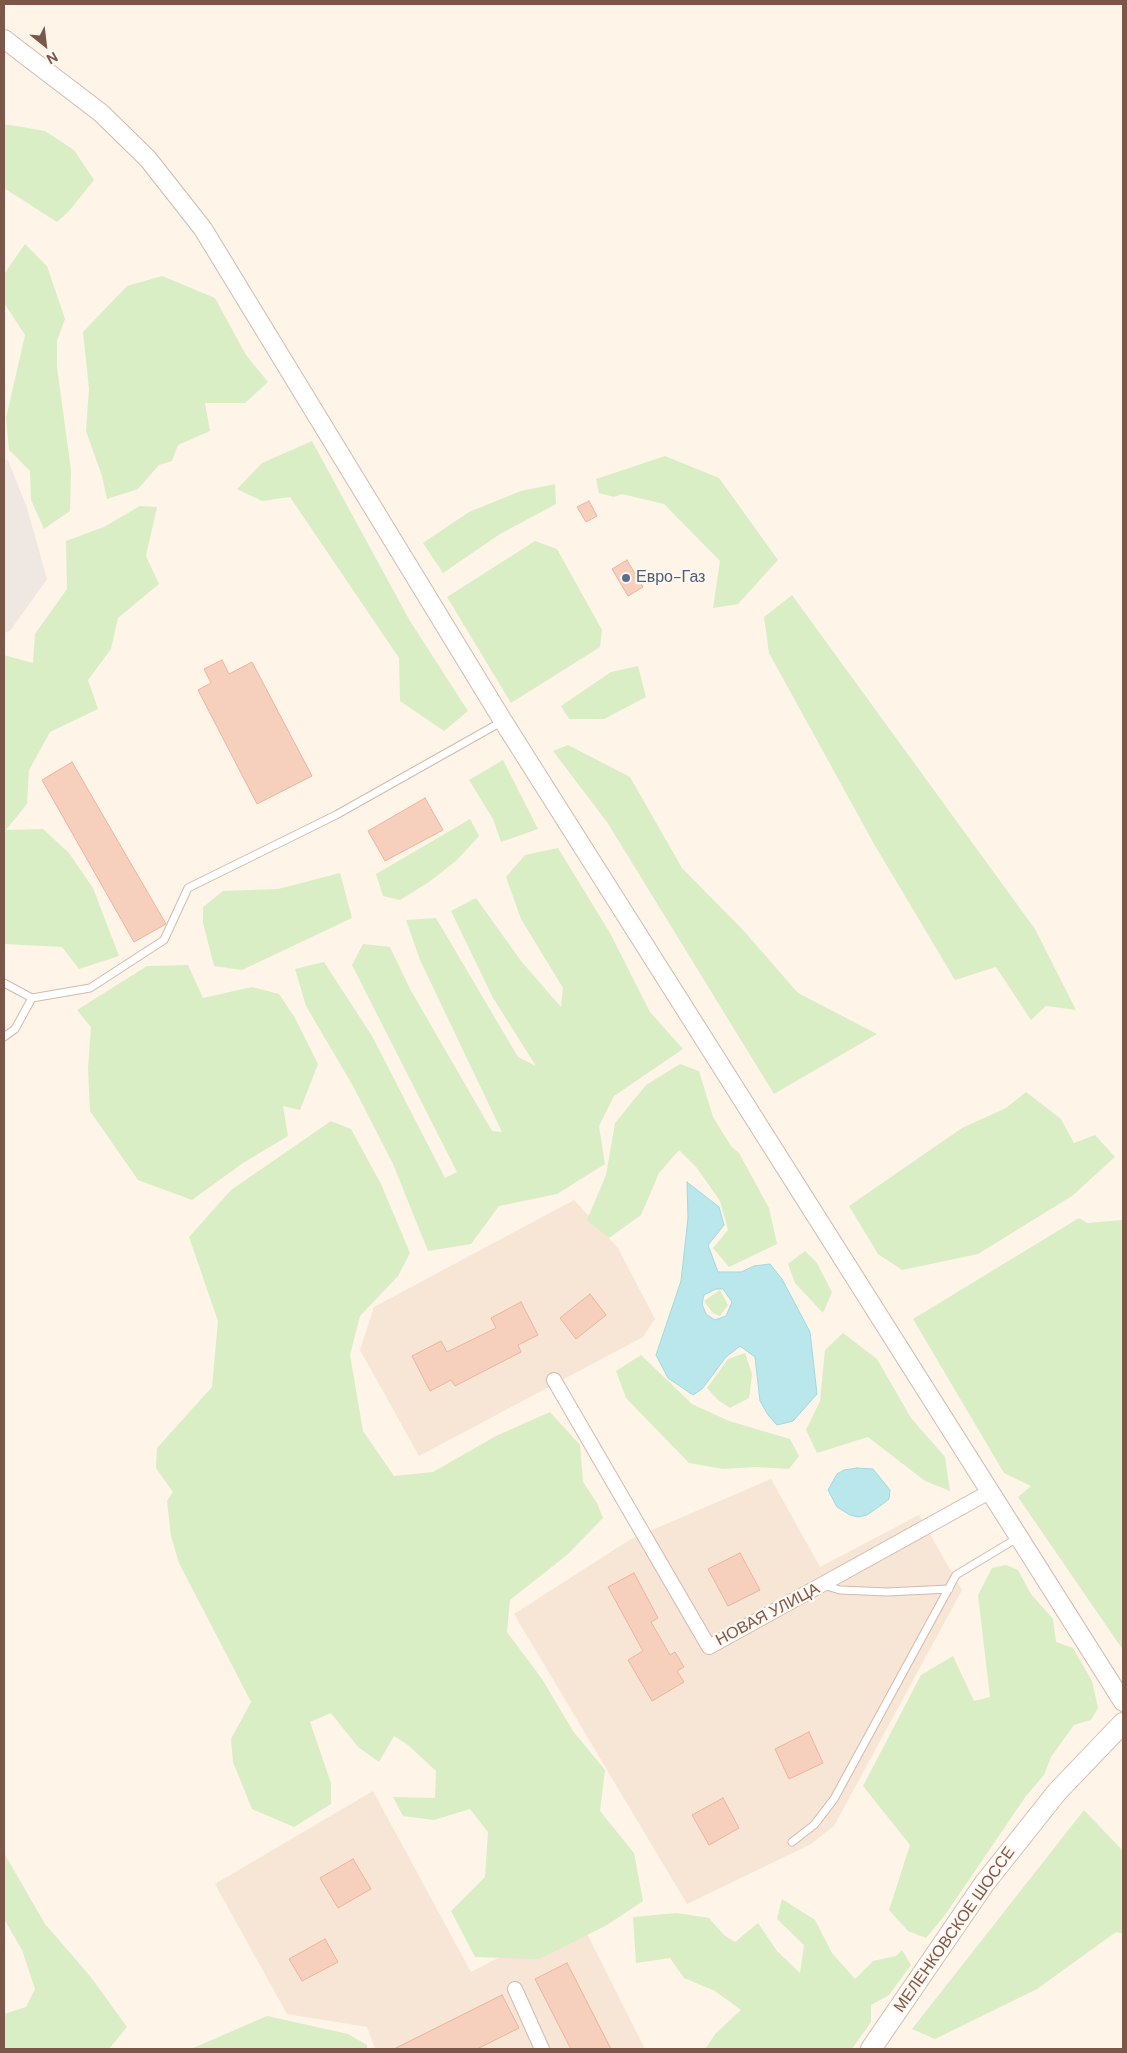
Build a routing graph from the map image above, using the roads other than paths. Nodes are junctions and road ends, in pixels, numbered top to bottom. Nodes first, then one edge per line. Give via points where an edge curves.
1 (4, 39) edge
2 (503, 721) junction
3 (4, 982) edge
4 (32, 998) junction
5 (4, 1037) edge
6 (554, 1380) dead end
7 (991, 1491) junction
8 (1019, 1537) junction
9 (823, 1585) junction
10 (949, 1589) junction
11 (1123, 1702) edge
12 (1123, 1723) edge
13 (792, 1842) dead end
14 (516, 1989) dead end
15 (542, 2049) edge
16 (871, 2049) edge

1 - 2 street via 101,113 148,159 202,229
2 - 4 lane via 336,815 188,888 164,940 90,988
2 - 7 street
3 - 4 lane
4 - 5 lane via 15,1029
6 - 9 street, НОВАЯ УЛИЦА via 709,1647
7 - 8 street
7 - 9 street, НОВАЯ УЛИЦА
8 - 10 lane via 956,1575
8 - 11 street
9 - 10 lane via 840,1590 887,1592
10 - 13 lane via 834,1799 814,1825
12 - 16 main road, МЕЛЕНКОВСКОЕ ШОССЕ via 1057,1792 984,1884
14 - 15 street

